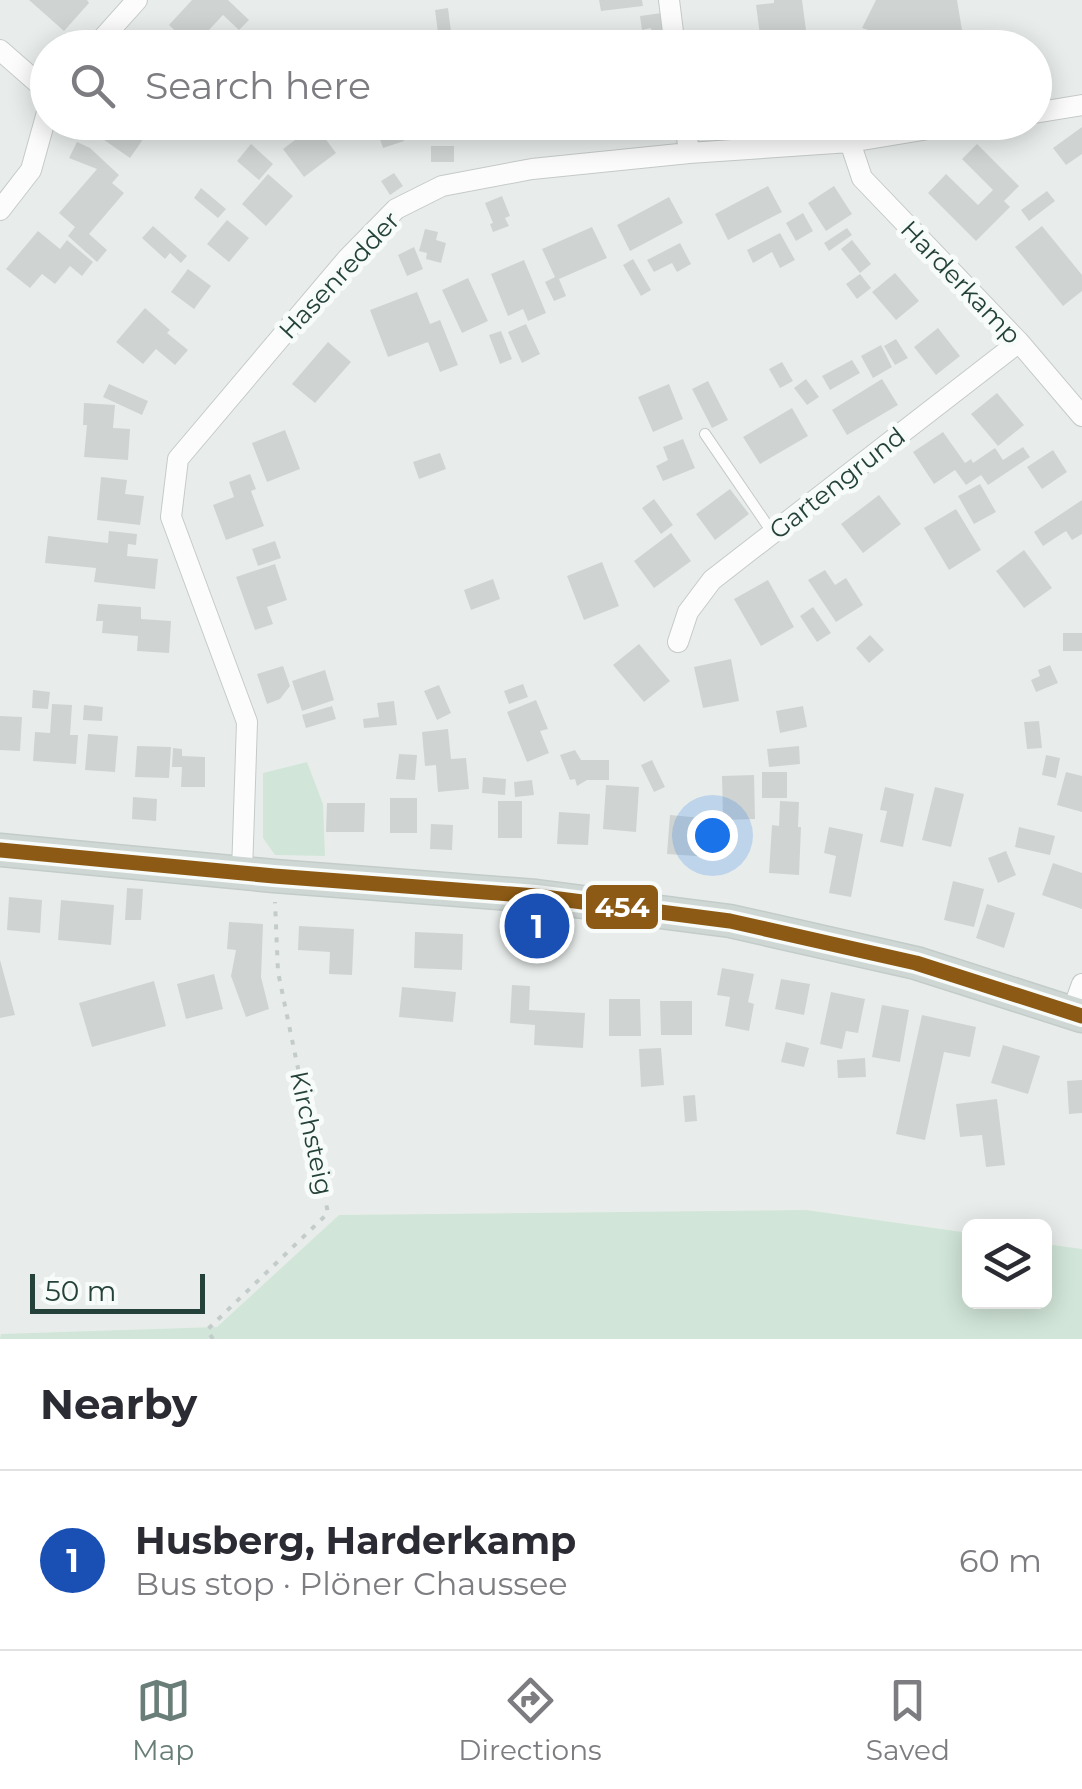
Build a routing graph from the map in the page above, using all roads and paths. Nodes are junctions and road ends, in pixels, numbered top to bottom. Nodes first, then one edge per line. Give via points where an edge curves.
1 (137, 0) edge
2 (669, 0) edge
3 (110, 30) edge
4 (673, 30) edge
5 (0, 50) edge
6 (30, 76) edge
7 (1082, 105) edge
8 (1052, 109) edge
9 (39, 140) edge
10 (687, 140) edge
11 (862, 140) edge
12 (850, 142) junction
13 (689, 154) junction
14 (0, 210) edge
15 (1019, 342) junction
16 (1082, 416) edge
17 (705, 434) dead end
18 (773, 533) junction
19 (678, 642) dead end
20 (0, 850) edge
21 (258, 874) junction
22 (1079, 1004) edge
23 (213, 1339) edge

1 - 3 street
2 - 4 street
5 - 6 street
7 - 8 street
9 - 14 street via 31,170
10 - 13 street
11 - 12 street, Hasenredder
12 - 13 street, Hasenredder
12 - 15 street, Harderkamp via 862,178
13 - 21 street, Hasenredder via 532,169 442,186 396,208 178,459 171,517 246,722
15 - 16 street, Harderkamp
15 - 18 street, Gartengrund
17 - 18 lane
18 - 19 street, Gartengrund via 712,580 688,612
20 - 21 main road
21 - 22 main road via 536,896 730,921
21 - 23 path, Kirchsteig via 328,1213 207,1330

